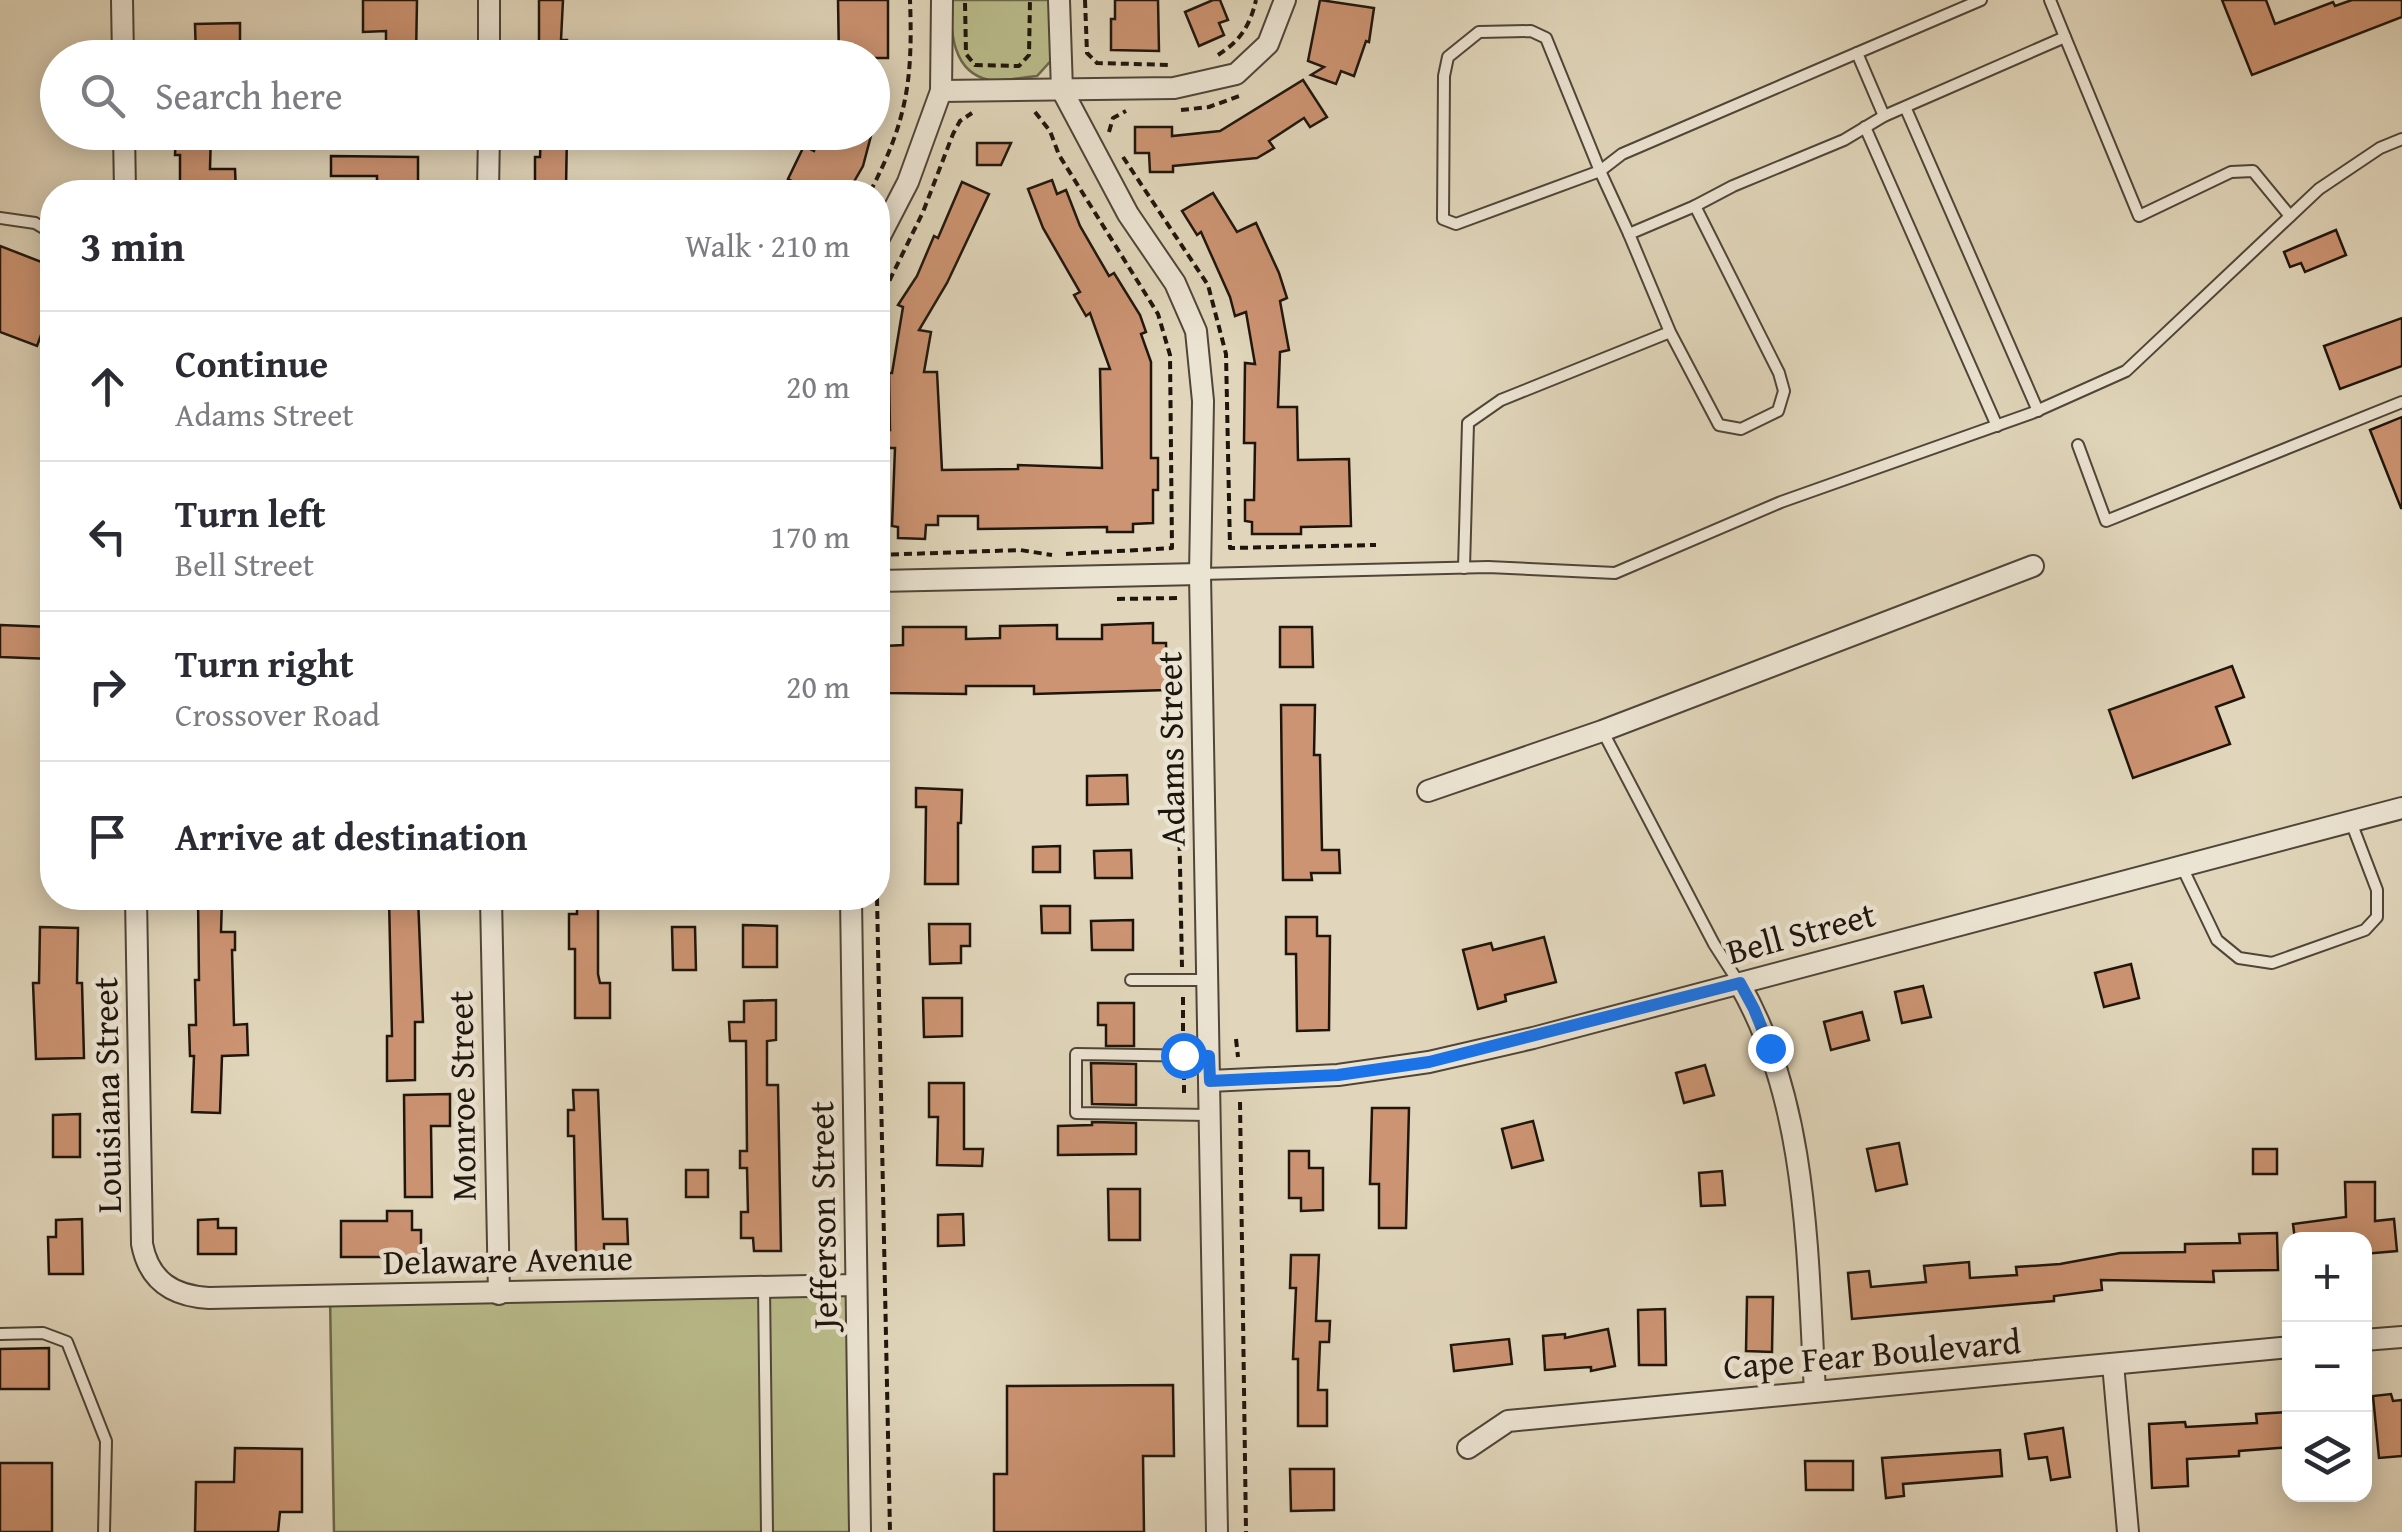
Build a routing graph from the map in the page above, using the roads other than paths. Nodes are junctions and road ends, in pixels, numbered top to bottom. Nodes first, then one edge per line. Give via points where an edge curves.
1 (122, 0) edge
2 (490, 0) edge
3 (942, 0) edge
4 (1060, 0) edge
5 (1284, 0) edge
6 (1981, 0) edge
7 (2050, 0) edge
8 (2065, 38) junction
9 (123, 40) edge
10 (489, 40) edge
11 (1857, 53) junction
12 (1062, 90) junction
13 (941, 91) junction
14 (1906, 109) junction
15 (1884, 116) junction
16 (1865, 127) junction
17 (2402, 139) edge
18 (124, 150) edge
19 (488, 150) edge
20 (1600, 170) junction
21 (125, 180) edge
22 (488, 180) edge
23 (1695, 206) junction
24 (2290, 216) junction
25 (890, 217) edge
26 (0, 218) edge
27 (40, 226) edge
28 (1630, 234) junction
29 (1670, 332) junction
30 (2402, 402) edge
31 (2038, 411) junction
32 (1997, 426) junction
33 (2078, 445) dead end
34 (2032, 566) dead end
35 (1464, 568) junction
36 (1200, 574) junction
37 (890, 580) edge
38 (1602, 731) junction
39 (1428, 791) dead end
40 (2402, 808) edge
41 (2351, 822) junction
42 (2182, 866) junction
43 (136, 910) edge
44 (491, 910) edge
45 (851, 910) edge
46 (1131, 980) dead end
47 (1208, 980) junction
48 (1740, 983) junction
49 (1209, 1056) junction
50 (1210, 1081) junction
51 (1210, 1115) junction
52 (164, 1285) joint
53 (856, 1285) junction
54 (764, 1287) junction
55 (498, 1294) junction
56 (0, 1334) edge
57 (2402, 1337) edge
58 (2372, 1339) edge
59 (2282, 1349) edge
60 (2113, 1364) junction
61 (1815, 1391) junction
62 (1468, 1448) dead end
63 (104, 1532) edge
64 (767, 1532) edge
65 (860, 1532) edge
66 (1217, 1532) edge
67 (2128, 1532) edge

1 - 9 street
2 - 10 street
3 - 13 street
4 - 12 street, Adams Street
5 - 12 street via 1268,44 1236,74 1174,88
6 - 11 lane
7 - 8 lane
8 - 14 lane
8 - 24 lane via 2139,216 2230,172 2253,171
11 - 15 lane
11 - 20 lane via 1622,154
12 - 13 street
12 - 36 street, Adams Street via 1196,331
13 - 25 street
14 - 15 lane
14 - 31 lane
15 - 16 lane
16 - 23 lane
16 - 32 lane
17 - 24 lane via 2334,179
18 - 21 street
19 - 22 street
20 - 20 lane via 1456,224 1443,220 1448,57 1479,32 1531,31 1546,38
20 - 28 lane
23 - 28 lane
23 - 29 lane via 1779,372 1784,391 1778,411 1741,429 1719,425
24 - 31 lane via 2126,371
26 - 27 lane
28 - 29 lane
29 - 35 lane via 1501,400 1468,423
30 - 33 lane via 2106,520
31 - 32 lane
32 - 35 lane via 1781,502 1615,574
34 - 38 street
35 - 36 lane
36 - 37 street
36 - 47 street, Adams Street
38 - 39 street
38 - 48 lane
40 - 41 street, Bell Street
41 - 42 street, Bell Street
41 - 42 lane via 2377,890 2377,917 2365,930 2272,963 2238,958 2216,940
42 - 48 street, Bell Street
43 - 52 street, Louisiana Street via 142,1244 148,1266
44 - 55 street, Monroe Street
45 - 53 street, Jefferson Street
46 - 47 lane
47 - 49 street, Adams Street
48 - 50 street, Bell Street via 1429,1062 1338,1075
48 - 61 street via 1787,1106
49 - 50 street, Adams Street
49 - 51 lane via 1076,1054 1076,1112
50 - 51 street, Adams Street
51 - 66 street, Adams Street
52 - 55 street, Delaware Avenue via 209,1298
53 - 54 street, Delaware Avenue
53 - 65 street, Jefferson Street
54 - 55 street, Delaware Avenue
54 - 64 lane
56 - 63 lane via 43,1333 66,1342 106,1441
57 - 58 street
59 - 60 street, Cape Fear Boulevard
60 - 61 street, Cape Fear Boulevard
60 - 67 street
61 - 62 street, Cape Fear Boulevard via 1508,1421

